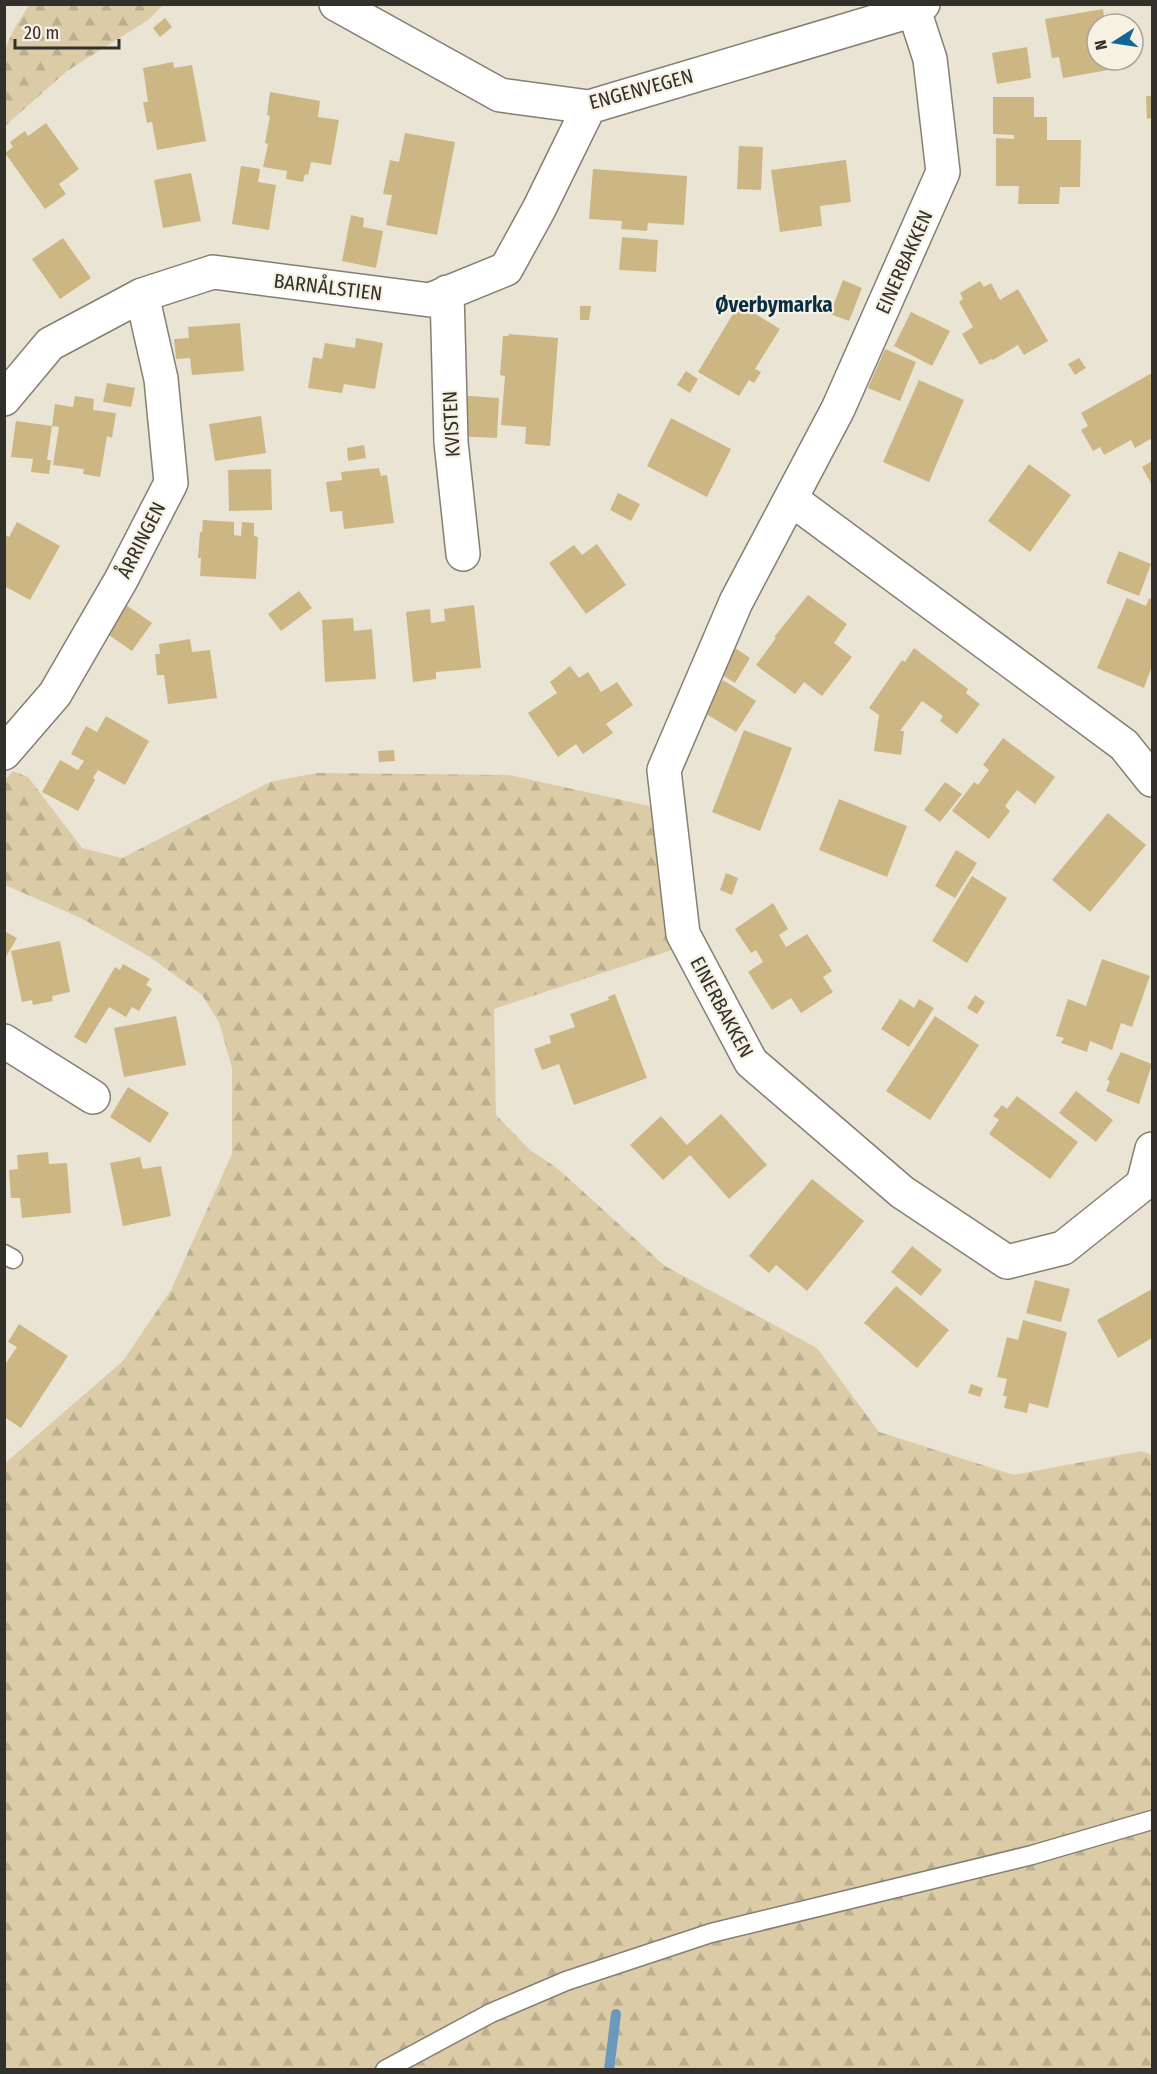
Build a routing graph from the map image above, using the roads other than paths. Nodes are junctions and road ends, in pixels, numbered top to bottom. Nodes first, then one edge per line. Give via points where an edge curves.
1 (336, 4) edge
2 (919, 7) edge
3 (589, 107) junction
4 (447, 292) junction
5 (142, 295) junction
6 (4, 399) edge
7 (791, 499) junction
8 (462, 554) dead end
9 (4, 753) edge
10 (1152, 780) edge
11 (4, 1041) edge
12 (93, 1097) dead end
13 (1152, 1149) edge
14 (1148, 1189) edge
15 (1152, 1820) edge
16 (385, 2070) edge

1 - 3 street, ENGENVEGEN via 500,95
2 - 3 street, ENGENVEGEN
2 - 7 street, EINERBAKKEN via 930,59 944,172 838,409
3 - 4 street, BARNÅLSTIEN via 506,269
4 - 5 street, BARNÅLSTIEN via 430,300 213,272
4 - 8 street, KVISTEN via 451,442
5 - 6 street, BARNÅLSTIEN via 50,344
5 - 9 street, ÅRRINGEN via 161,379 171,483 55,694
7 - 10 street via 1124,745
7 - 14 street, EINERBAKKEN via 736,602 664,770 683,933 751,1062 902,1192 1007,1263 1063,1248
11 - 12 street
13 - 14 street, EINERBAKKEN
15 - 16 lane via 1032,1855 700,1937 555,1986 491,2013

